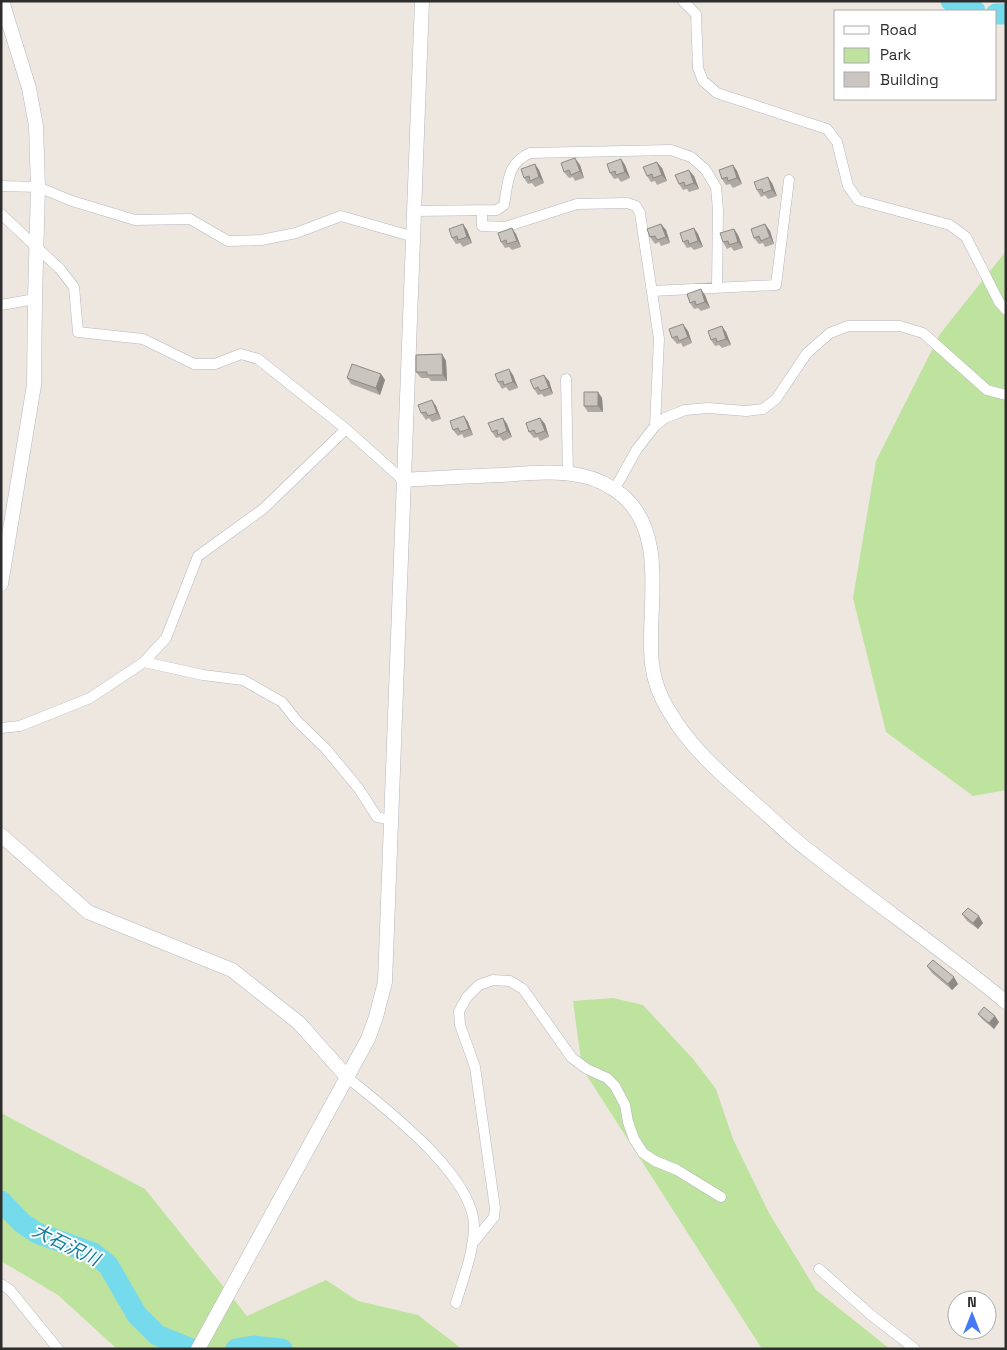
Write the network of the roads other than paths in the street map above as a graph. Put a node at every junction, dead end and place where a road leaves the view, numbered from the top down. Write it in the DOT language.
graph roads {
  1 [pos="2,1"];
  2 [pos="422,1"];
  3 [pos="683,1"];
  4 [pos="789,180"];
  5 [pos="1,186"];
  6 [pos="38,187"];
  7 [pos="415,211"];
  8 [pos="482,211"];
  9 [pos="1,214"];
  10 [pos="414,237"];
  11 [pos="36,246"];
  12 [pos="717,287"];
  13 [pos="652,291"];
  14 [pos="35,298"];
  15 [pos="1,305"];
  16 [pos="1006,310"];
  17 [pos="566,379"];
  18 [pos="1006,395"];
  19 [pos="655,426"];
  20 [pos="346,428"];
  21 [pos="568,474"];
  22 [pos="403,480"];
  23 [pos="614,490"];
  24 [pos="3,568"];
  25 [pos="1,584"];
  26 [pos="144,662"];
  27 [pos="1,728"];
  28 [pos="390,820"];
  29 [pos="1,835"];
  30 [pos="1006,1002"];
  31 [pos="348,1078"];
  32 [pos="721,1197"];
  33 [pos="472,1244"];
  34 [pos="819,1269"];
  35 [pos="1,1284"];
  36 [pos="456,1303"];
  37 [pos="58,1349"];
  38 [pos="198,1349"];
  39 [pos="915,1349"];
  1 -- 6 [label="street"];
  2 -- 7 [label="street"];
  3 -- 16 [label="street"];
  4 -- 12 [label="street"];
  5 -- 6 [label="street"];
  6 -- 10 [label="street"];
  6 -- 11 [label="street"];
  7 -- 8 [label="street"];
  7 -- 10 [label="street"];
  8 -- 12 [label="street"];
  8 -- 13 [label="street"];
  9 -- 11 [label="street"];
  10 -- 22 [label="street"];
  11 -- 14 [label="street"];
  11 -- 20 [label="street"];
  12 -- 13 [label="street"];
  13 -- 19 [label="street"];
  14 -- 15 [label="street"];
  14 -- 24 [label="street"];
  17 -- 21 [label="street"];
  18 -- 19 [label="street"];
  19 -- 23 [label="street"];
  20 -- 22 [label="street"];
  20 -- 26 [label="street"];
  21 -- 22 [label="street"];
  21 -- 23 [label="street"];
  22 -- 28 [label="street"];
  23 -- 30 [label="street"];
  24 -- 25 [label="street"];
  26 -- 27 [label="street"];
  26 -- 28 [label="street"];
  28 -- 31 [label="street"];
  29 -- 31 [label="street"];
  31 -- 33 [label="street"];
  31 -- 38 [label="street"];
  32 -- 33 [label="street"];
  33 -- 36 [label="street"];
  34 -- 39 [label="street"];
  35 -- 37 [label="street"];
}
